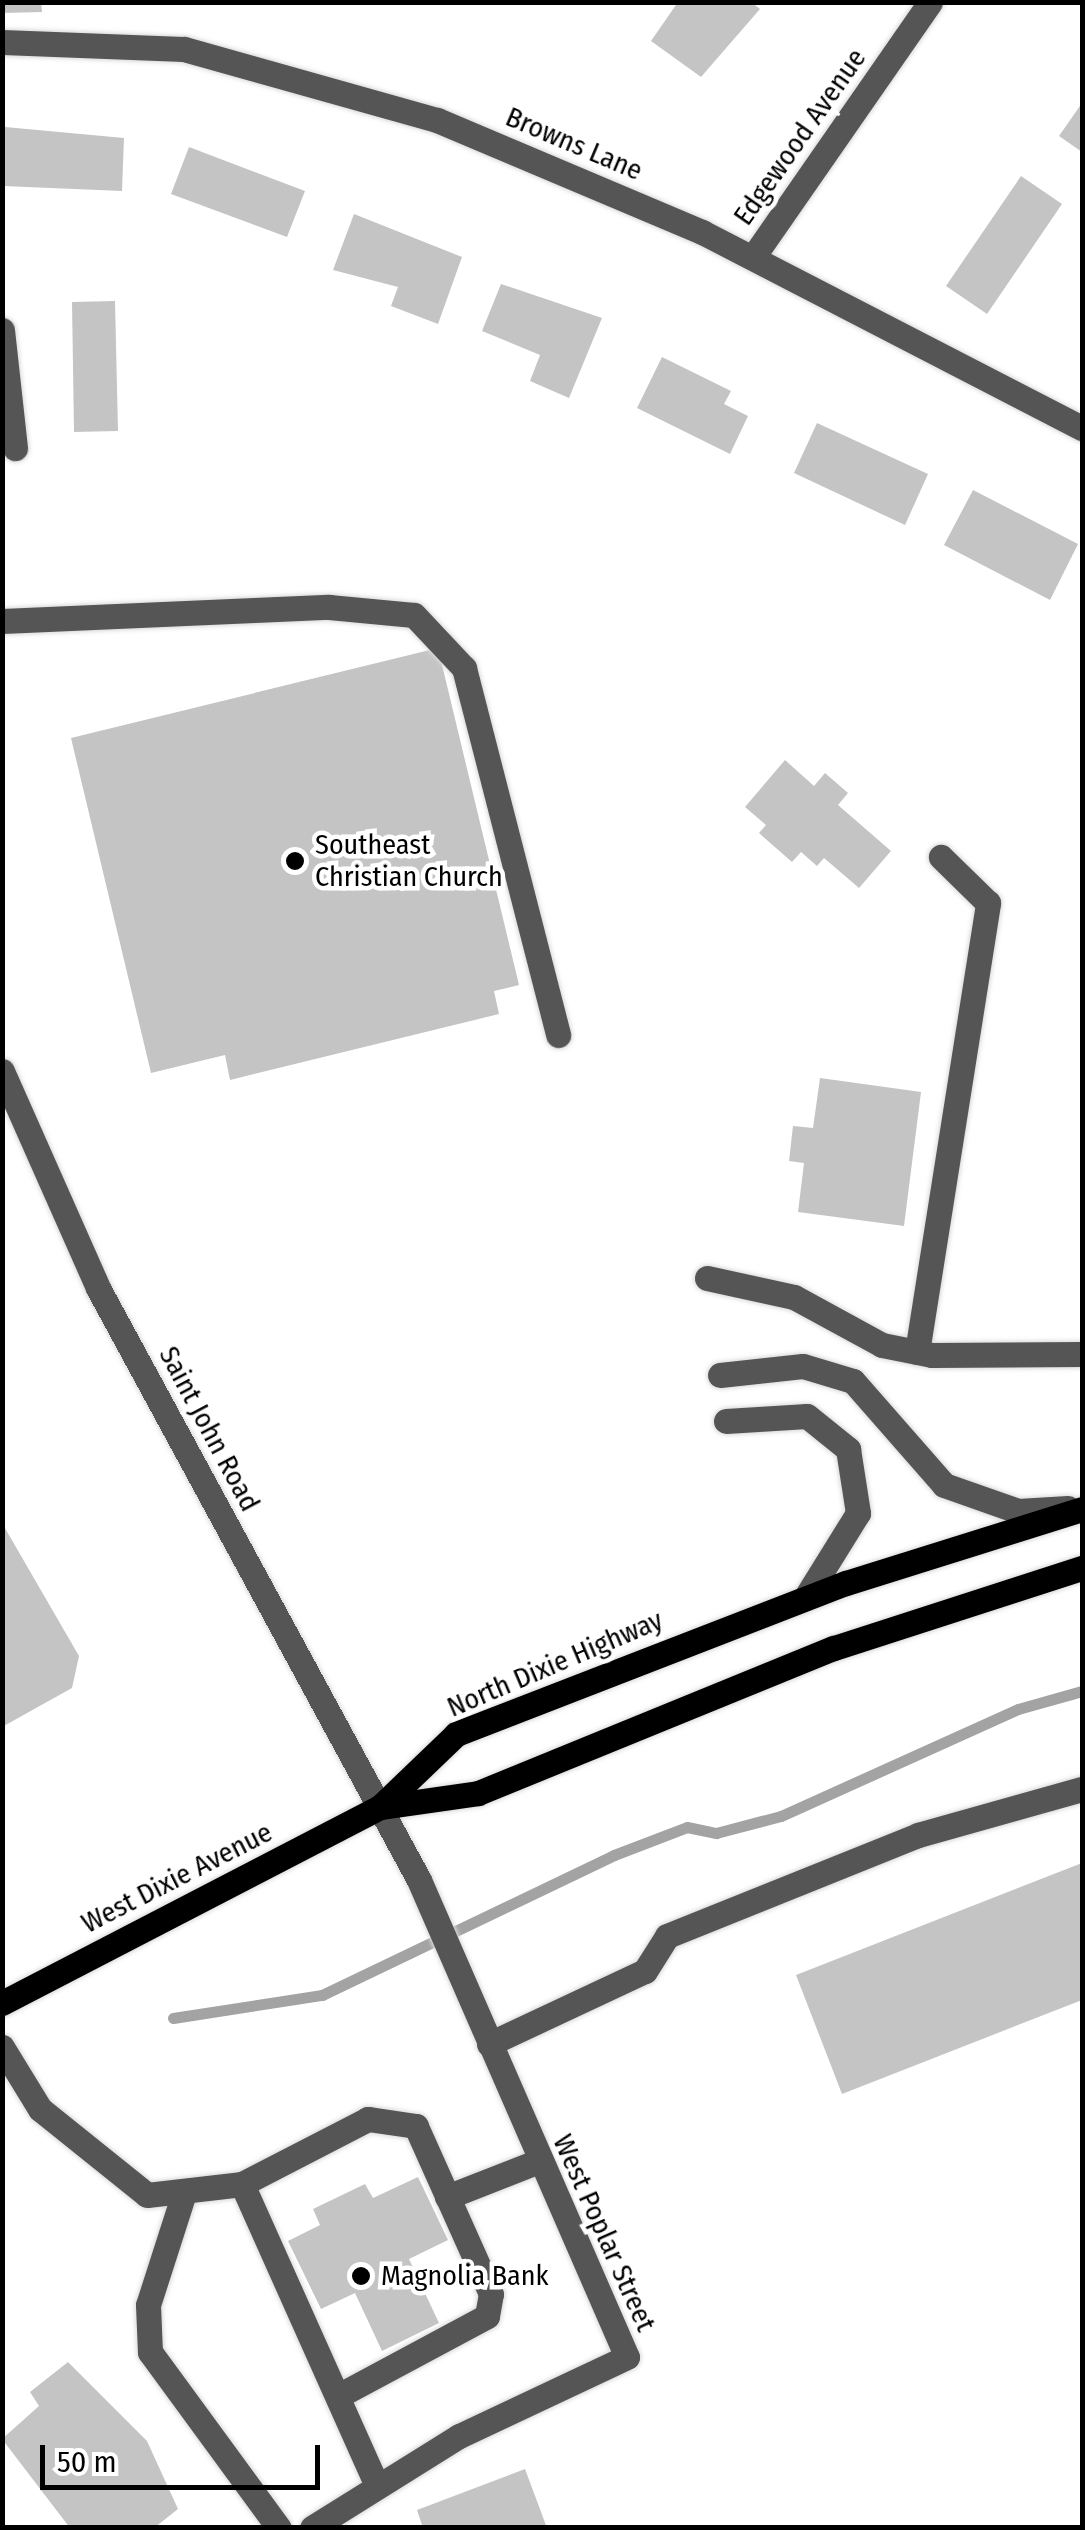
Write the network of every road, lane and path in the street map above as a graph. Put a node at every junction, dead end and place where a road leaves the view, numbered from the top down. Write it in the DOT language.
graph roads {
  1 [pos="930,2"];
  2 [pos="2,42"];
  3 [pos="754,257"];
  4 [pos="2,330"];
  5 [pos="1082,428"];
  6 [pos="15,448"];
  7 [pos="2,621"];
  8 [pos="941,857"];
  9 [pos="558,1036"];
  10 [pos="2,1071"];
  11 [pos="707,1278"];
  12 [pos="917,1352"];
  13 [pos="1082,1354"];
  14 [pos="720,1375"];
  15 [pos="726,1421"];
  16 [pos="1082,1508"];
  17 [pos="1082,1568"];
  18 [pos="806,1597"];
  19 [pos="1082,1790"];
  20 [pos="380,1807"];
  21 [pos="2,2003"];
  22 [pos="489,2044"];
  23 [pos="2,2047"];
  24 [pos="539,2162"];
  25 [pos="242,2184"];
  26 [pos="183,2196"];
  27 [pos="448,2197"];
  28 [pos="338,2396"];
  29 [pos="376,2483"];
  30 [pos="279,2528"];
  31 [pos="312,2528"];
  1 -- 3 [label="street, Edgewood Avenue"];
  2 -- 3 [label="street, Browns Lane"];
  3 -- 5 [label="street, Browns Lane"];
  4 -- 6 [label="street"];
  7 -- 9 [label="street"];
  8 -- 12 [label="street"];
  10 -- 20 [label="street, Saint John Road"];
  11 -- 12 [label="street"];
  12 -- 13 [label="street"];
  14 -- 16 [label="street"];
  15 -- 18 [label="street"];
  16 -- 18 [label="main road, North Dixie Highway"];
  17 -- 20 [label="main road"];
  18 -- 20 [label="main road, North Dixie Highway"];
  19 -- 22 [label="street"];
  20 -- 21 [label="main road, West Dixie Avenue"];
  20 -- 22 [label="street, West Poplar Street"];
  22 -- 24 [label="street, West Poplar Street"];
  23 -- 26 [label="street"];
  24 -- 27 [label="street"];
  24 -- 29 [label="street, West Poplar Street"];
  25 -- 26 [label="street"];
  25 -- 27 [label="street"];
  25 -- 28 [label="street"];
  26 -- 30 [label="street"];
  27 -- 28 [label="street"];
  28 -- 29 [label="street"];
  29 -- 31 [label="street, West Poplar Street"];
}
